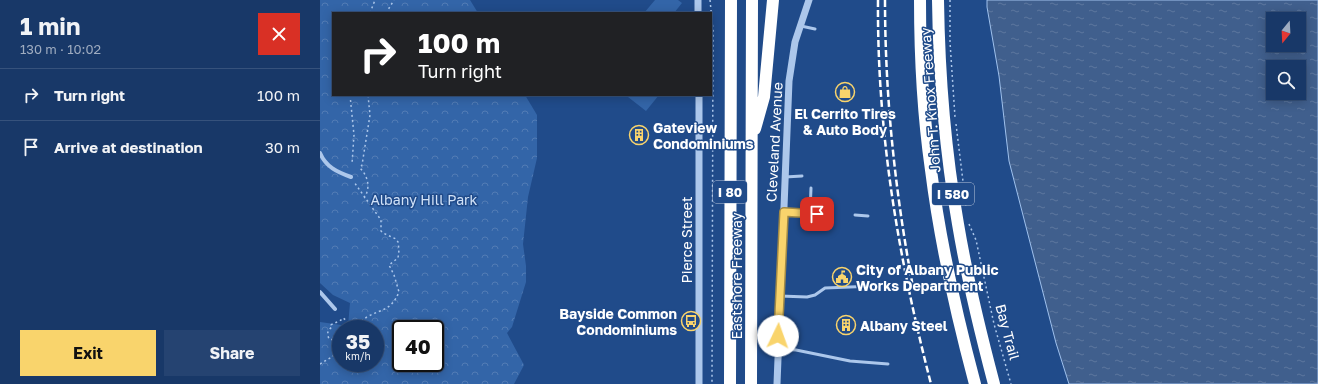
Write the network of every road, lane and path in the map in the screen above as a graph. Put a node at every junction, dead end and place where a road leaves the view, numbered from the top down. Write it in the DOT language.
graph roads {
  1 [pos="375,0"];
  2 [pos="394,0"];
  3 [pos="698,0"];
  4 [pos="710,0"];
  5 [pos="731,0"];
  6 [pos="752,0"];
  7 [pos="773,0"];
  8 [pos="809,0"];
  9 [pos="920,0"];
  10 [pos="938,0"];
  11 [pos="950,0"];
  12 [pos="370,12"];
  13 [pos="387,12"];
  14 [pos="698,12"];
  15 [pos="711,12"];
  16 [pos="712,20"];
  17 [pos="799,26"];
  18 [pos="815,29"];
  19 [pos="350,96"];
  20 [pos="368,96"];
  21 [pos="699,96"];
  22 [pos="751,143"];
  23 [pos="320,153"];
  24 [pos="352,164"];
  25 [pos="802,176"];
  26 [pos="351,177"];
  27 [pos="785,177"];
  28 [pos="356,187"];
  29 [pos="811,188"];
  30 [pos="364,198"];
  31 [pos="966,207"];
  32 [pos="784,212"];
  33 [pos="810,213"];
  34 [pos="817,214"];
  35 [pos="855,215"];
  36 [pos="868,216"];
  37 [pos="968,223"];
  38 [pos="875,286"];
  39 [pos="320,292"];
  40 [pos="780,296"];
  41 [pos="335,309"];
  42 [pos="363,320"];
  43 [pos="332,327"];
  44 [pos="332,340"];
  45 [pos="778,349"];
  46 [pos="332,357"];
  47 [pos="320,364"];
  48 [pos="888,364"];
  49 [pos="699,384"];
  50 [pos="712,384"];
  51 [pos="730,384"];
  52 [pos="751,384"];
  53 [pos="776,384"];
  54 [pos="975,384"];
  55 [pos="994,384"];
  56 [pos="1011,384"];
  1 -- 12 [label="path"];
  2 -- 13 [label="path"];
  3 -- 14 [label="street"];
  4 -- 15 [label="path"];
  5 -- 51 [label="highway, Eastshore Freeway / I 80"];
  6 -- 22 [label="highway, Eastshore Freeway / I 80"];
  7 -- 22 [label="highway"];
  8 -- 17 [label="street, Cleveland Avenue"];
  9 -- 54 [label="highway, John T. Knox Freeway / I 580"];
  10 -- 55 [label="highway, John T. Knox Freeway / I 580"];
  11 -- 31 [label="path"];
  16 -- 50 [label="path"];
  17 -- 18 [label="lane"];
  17 -- 27 [label="street, Cleveland Avenue"];
  19 -- 24 [label="path"];
  20 -- 30 [label="path"];
  21 -- 49 [label="street, Pierce Street"];
  22 -- 52 [label="highway, Eastshore Freeway / I 80"];
  23 -- 26 [label="street"];
  25 -- 27 [label="lane"];
  27 -- 32 [label="street, Cleveland Avenue"];
  28 -- 30 [label="path"];
  29 -- 33 [label="lane"];
  30 -- 42 [label="path"];
  32 -- 33 [label="lane"];
  32 -- 40 [label="street, Cleveland Avenue"];
  33 -- 34 [label="lane"];
  35 -- 36 [label="lane"];
  37 -- 56 [label="path, Bay Trail"];
  38 -- 40 [label="lane"];
  39 -- 41 [label="street"];
  40 -- 45 [label="street, Cleveland Avenue"];
  43 -- 44 [label="path"];
  45 -- 48 [label="lane"];
  45 -- 53 [label="street, Cleveland Avenue"];
  46 -- 47 [label="path"];
}
